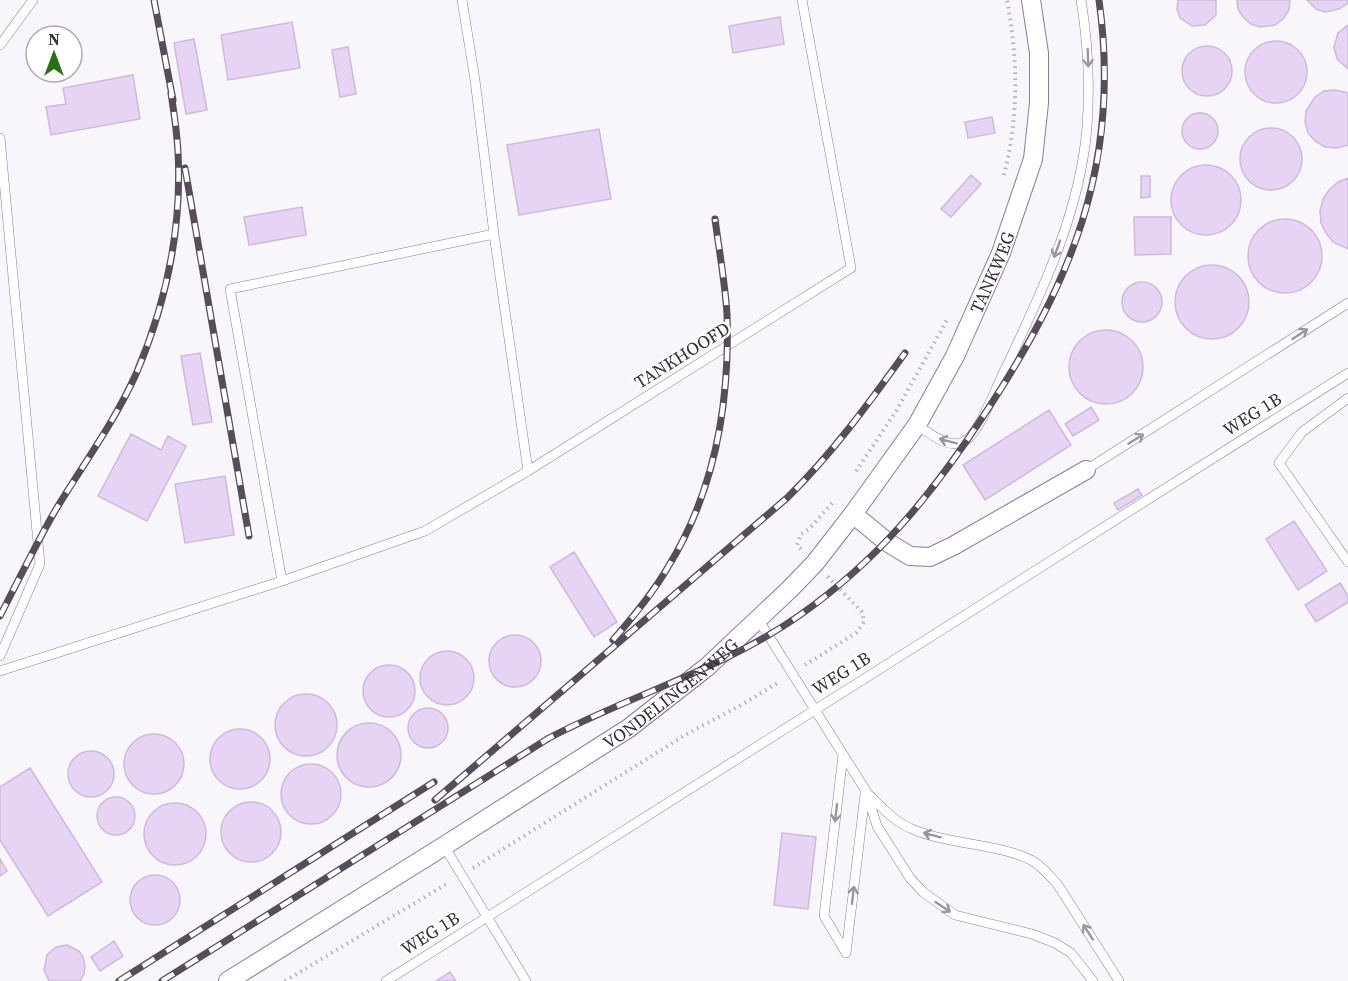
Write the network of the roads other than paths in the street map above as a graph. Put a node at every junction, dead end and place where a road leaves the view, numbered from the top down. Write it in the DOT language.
graph roads {
  1 [pos="33,0"];
  2 [pos="462,0"];
  3 [pos="802,0"];
  4 [pos="1031,0"];
  5 [pos="1081,0"];
  6 [pos="0,45"];
  7 [pos="0,138"];
  8 [pos="494,234"];
  9 [pos="1348,303"];
  10 [pos="1348,373"];
  11 [pos="1348,398"];
  12 [pos="917,426"];
  13 [pos="1086,470"];
  14 [pos="528,471"];
  15 [pos="853,514"];
  16 [pos="1348,562"];
  17 [pos="282,581"];
  18 [pos="758,619"];
  19 [pos="0,656"];
  20 [pos="0,671"];
  21 [pos="814,709"];
  22 [pos="843,755"];
  23 [pos="866,791"];
  24 [pos="444,846"];
  25 [pos="488,916"];
  26 [pos="228,981"];
  27 [pos="386,981"];
  28 [pos="526,981"];
  29 [pos="1093,981"];
  30 [pos="1119,981"];
  1 -- 6 [label="lane"];
  2 -- 8 [label="lane"];
  3 -- 14 [label="lane, TANKHOOFD"];
  4 -- 12 [label="street, TANKWEG"];
  5 -- 12 [label="lane, one-way"];
  7 -- 19 [label="lane"];
  8 -- 14 [label="lane"];
  8 -- 17 [label="lane"];
  13 -- 9 [label="lane, one-way"];
  10 -- 21 [label="lane, WEG 1B"];
  11 -- 16 [label="lane"];
  12 -- 15 [label="street, TANKWEG"];
  13 -- 15 [label="street"];
  14 -- 17 [label="lane, TANKHOOFD"];
  15 -- 18 [label="street, VONDELINGENWEG"];
  17 -- 20 [label="lane, TANKHOOFD"];
  18 -- 21 [label="lane"];
  18 -- 24 [label="street, VONDELINGENWEG"];
  21 -- 22 [label="lane"];
  21 -- 25 [label="lane, WEG 1B"];
  22 -- 23 [label="lane"];
  22 -- 23 [label="lane, one-way"];
  23 -- 29 [label="lane, one-way"];
  30 -- 23 [label="lane, one-way"];
  24 -- 25 [label="lane"];
  24 -- 26 [label="street, VONDELINGENWEG"];
  25 -- 27 [label="lane, WEG 1B"];
  25 -- 28 [label="lane"];
}
